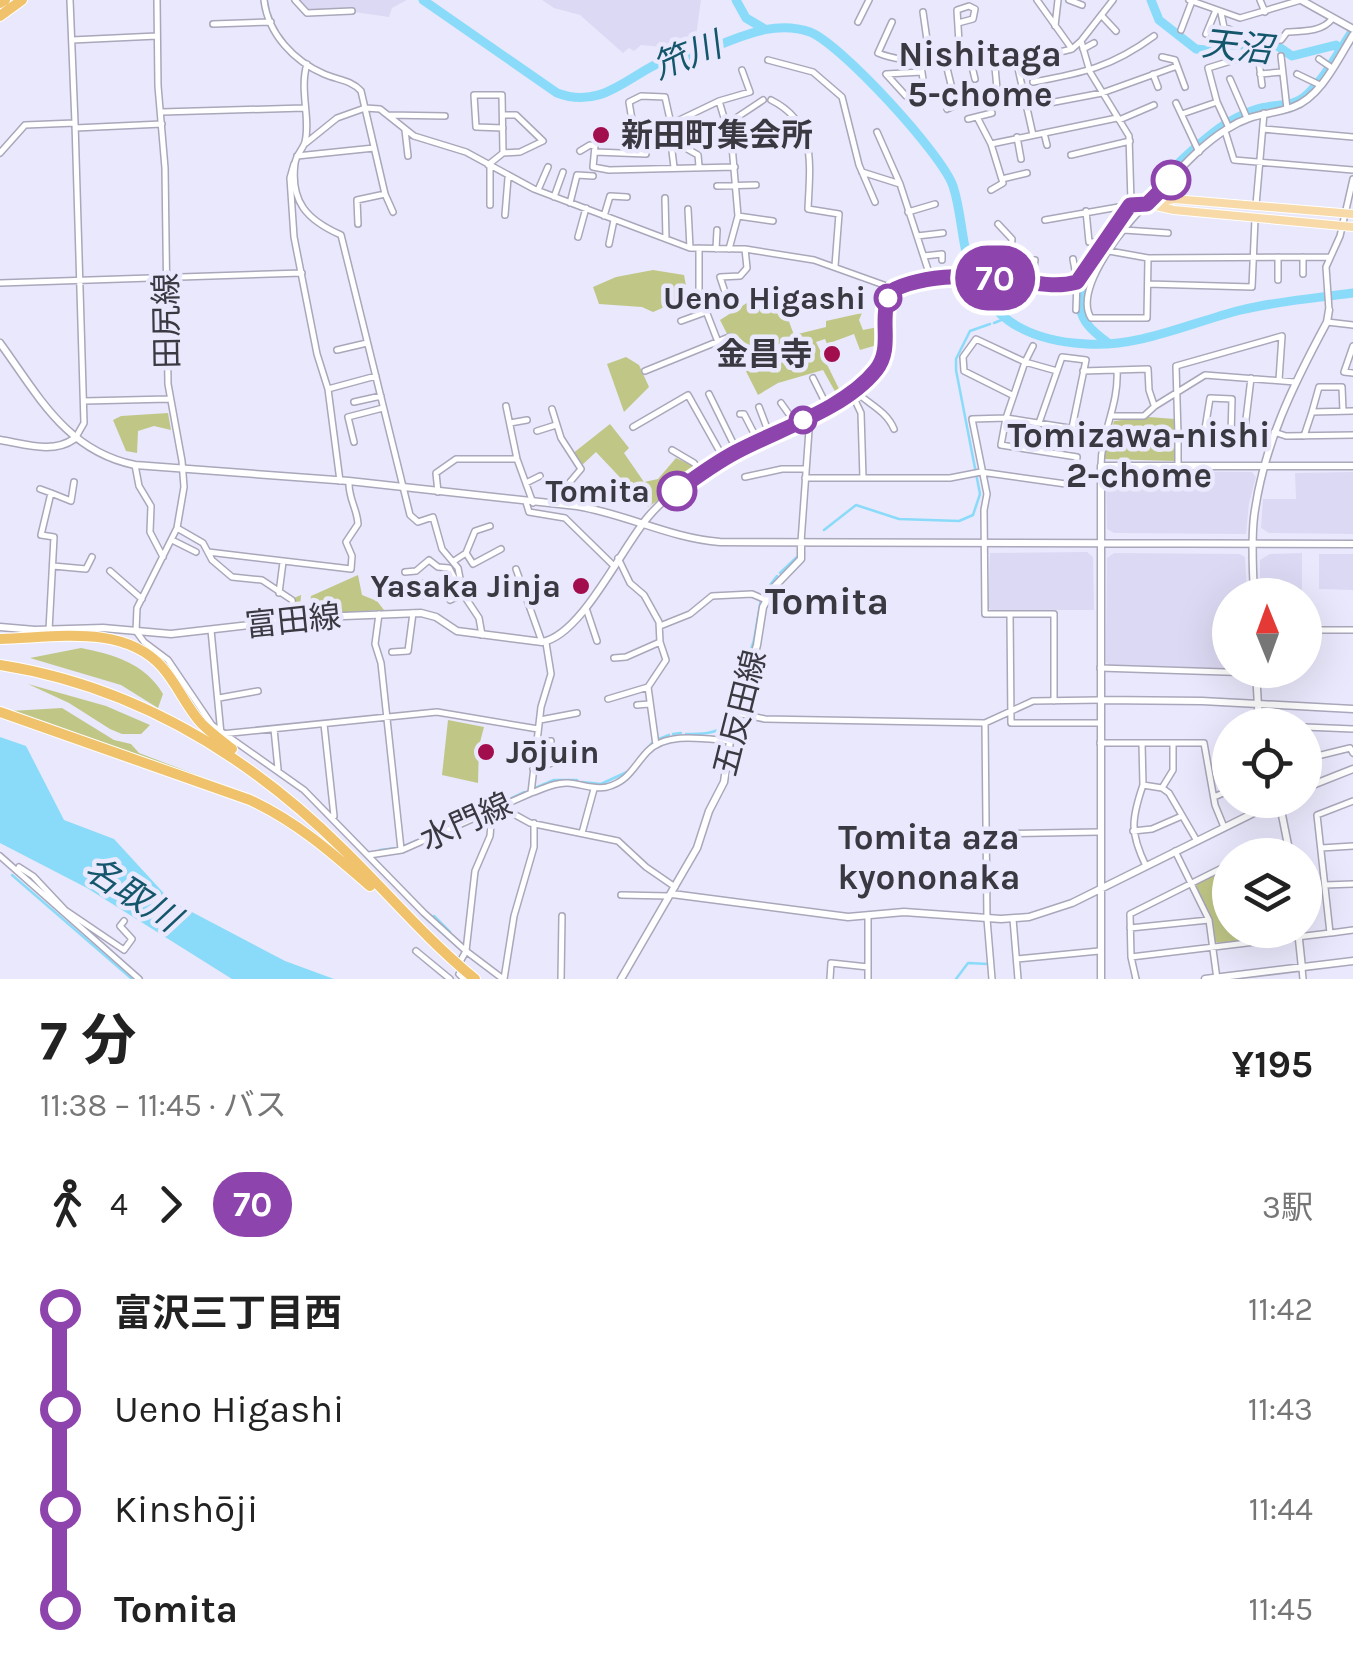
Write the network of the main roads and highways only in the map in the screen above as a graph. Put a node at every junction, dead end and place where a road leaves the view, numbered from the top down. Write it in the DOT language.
graph roads {
  1 [pos="22,0"];
  2 [pos="0,16"];
  3 [pos="1350,214"];
  4 [pos="1348,226"];
  5 [pos="0,640"];
  6 [pos="0,665"];
  7 [pos="0,712"];
  8 [pos="347,853"];
  9 [pos="441,951"];
  10 [pos="474,979"];
  1 -- 2 [label="highway"];
  3 -- 4 [label="main road"];
  5 -- 8 [label="highway"];
  6 -- 8 [label="highway"];
  7 -- 9 [label="highway"];
  8 -- 9 [label="highway"];
  9 -- 10 [label="highway"];
}
